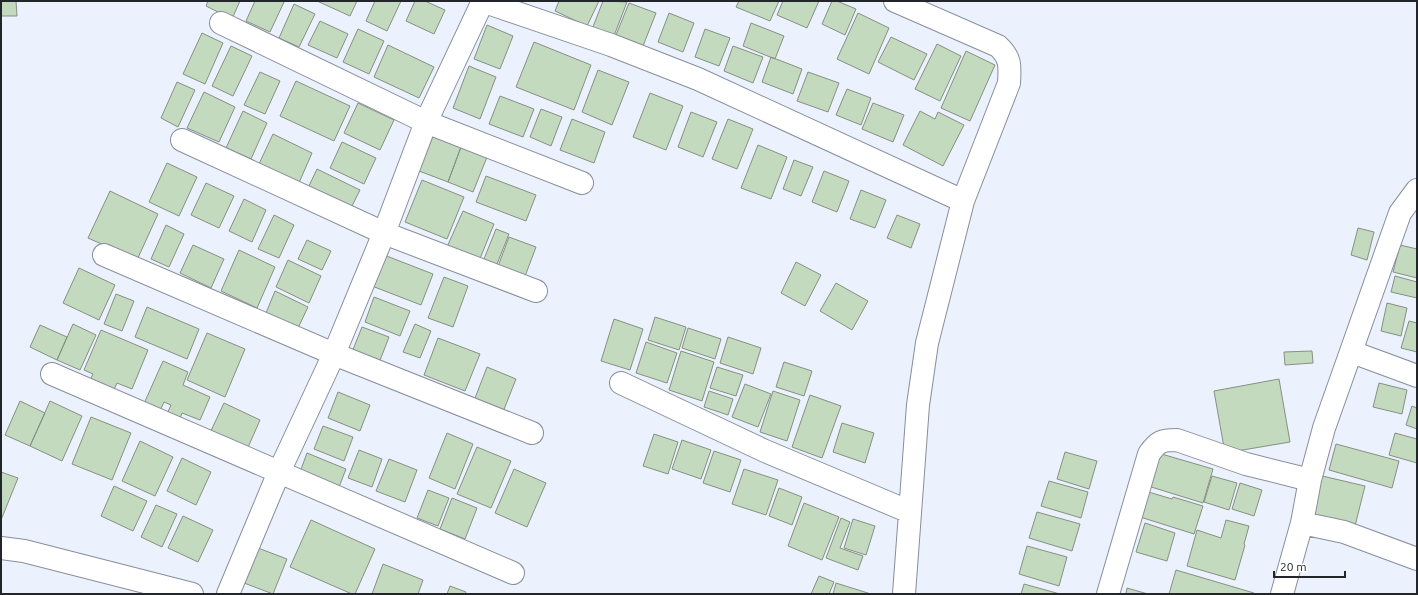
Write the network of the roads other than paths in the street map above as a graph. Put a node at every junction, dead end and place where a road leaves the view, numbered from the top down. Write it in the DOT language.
graph roads {
  1 [pos="483,1"];
  2 [pos="895,1"];
  3 [pos="221,23"];
  4 [pos="426,122"];
  5 [pos="182,140"];
  6 [pos="582,183"];
  7 [pos="1417,190"];
  8 [pos="963,201"];
  9 [pos="384,234"];
  10 [pos="104,256"];
  11 [pos="536,290"];
  12 [pos="1352,352"];
  13 [pos="334,354"];
  14 [pos="52,374"];
  15 [pos="1417,376"];
  16 [pos="621,382"];
  17 [pos="532,433"];
  18 [pos="279,472"];
  19 [pos="1310,480"];
  20 [pos="910,512"];
  21 [pos="1302,523"];
  22 [pos="1,548"];
  23 [pos="1417,560"];
  24 [pos="513,573"];
  25 [pos="192,594"];
  26 [pos="228,594"];
  27 [pos="904,594"];
  28 [pos="1108,594"];
  29 [pos="1282,594"];
  1 -- 4 [label="street"];
  1 -- 8 [label="street"];
  2 -- 8 [label="street"];
  3 -- 4 [label="street"];
  4 -- 6 [label="street"];
  4 -- 9 [label="street"];
  5 -- 9 [label="street"];
  7 -- 12 [label="street"];
  8 -- 20 [label="street"];
  9 -- 11 [label="street"];
  9 -- 13 [label="street"];
  10 -- 13 [label="street"];
  12 -- 15 [label="street"];
  12 -- 19 [label="street"];
  13 -- 17 [label="street"];
  13 -- 18 [label="street"];
  14 -- 18 [label="street"];
  16 -- 20 [label="street"];
  18 -- 24 [label="street"];
  18 -- 26 [label="street"];
  19 -- 21 [label="street"];
  19 -- 28 [label="street"];
  20 -- 27 [label="street"];
  21 -- 23 [label="street"];
  21 -- 29 [label="street"];
  22 -- 25 [label="street"];
}
